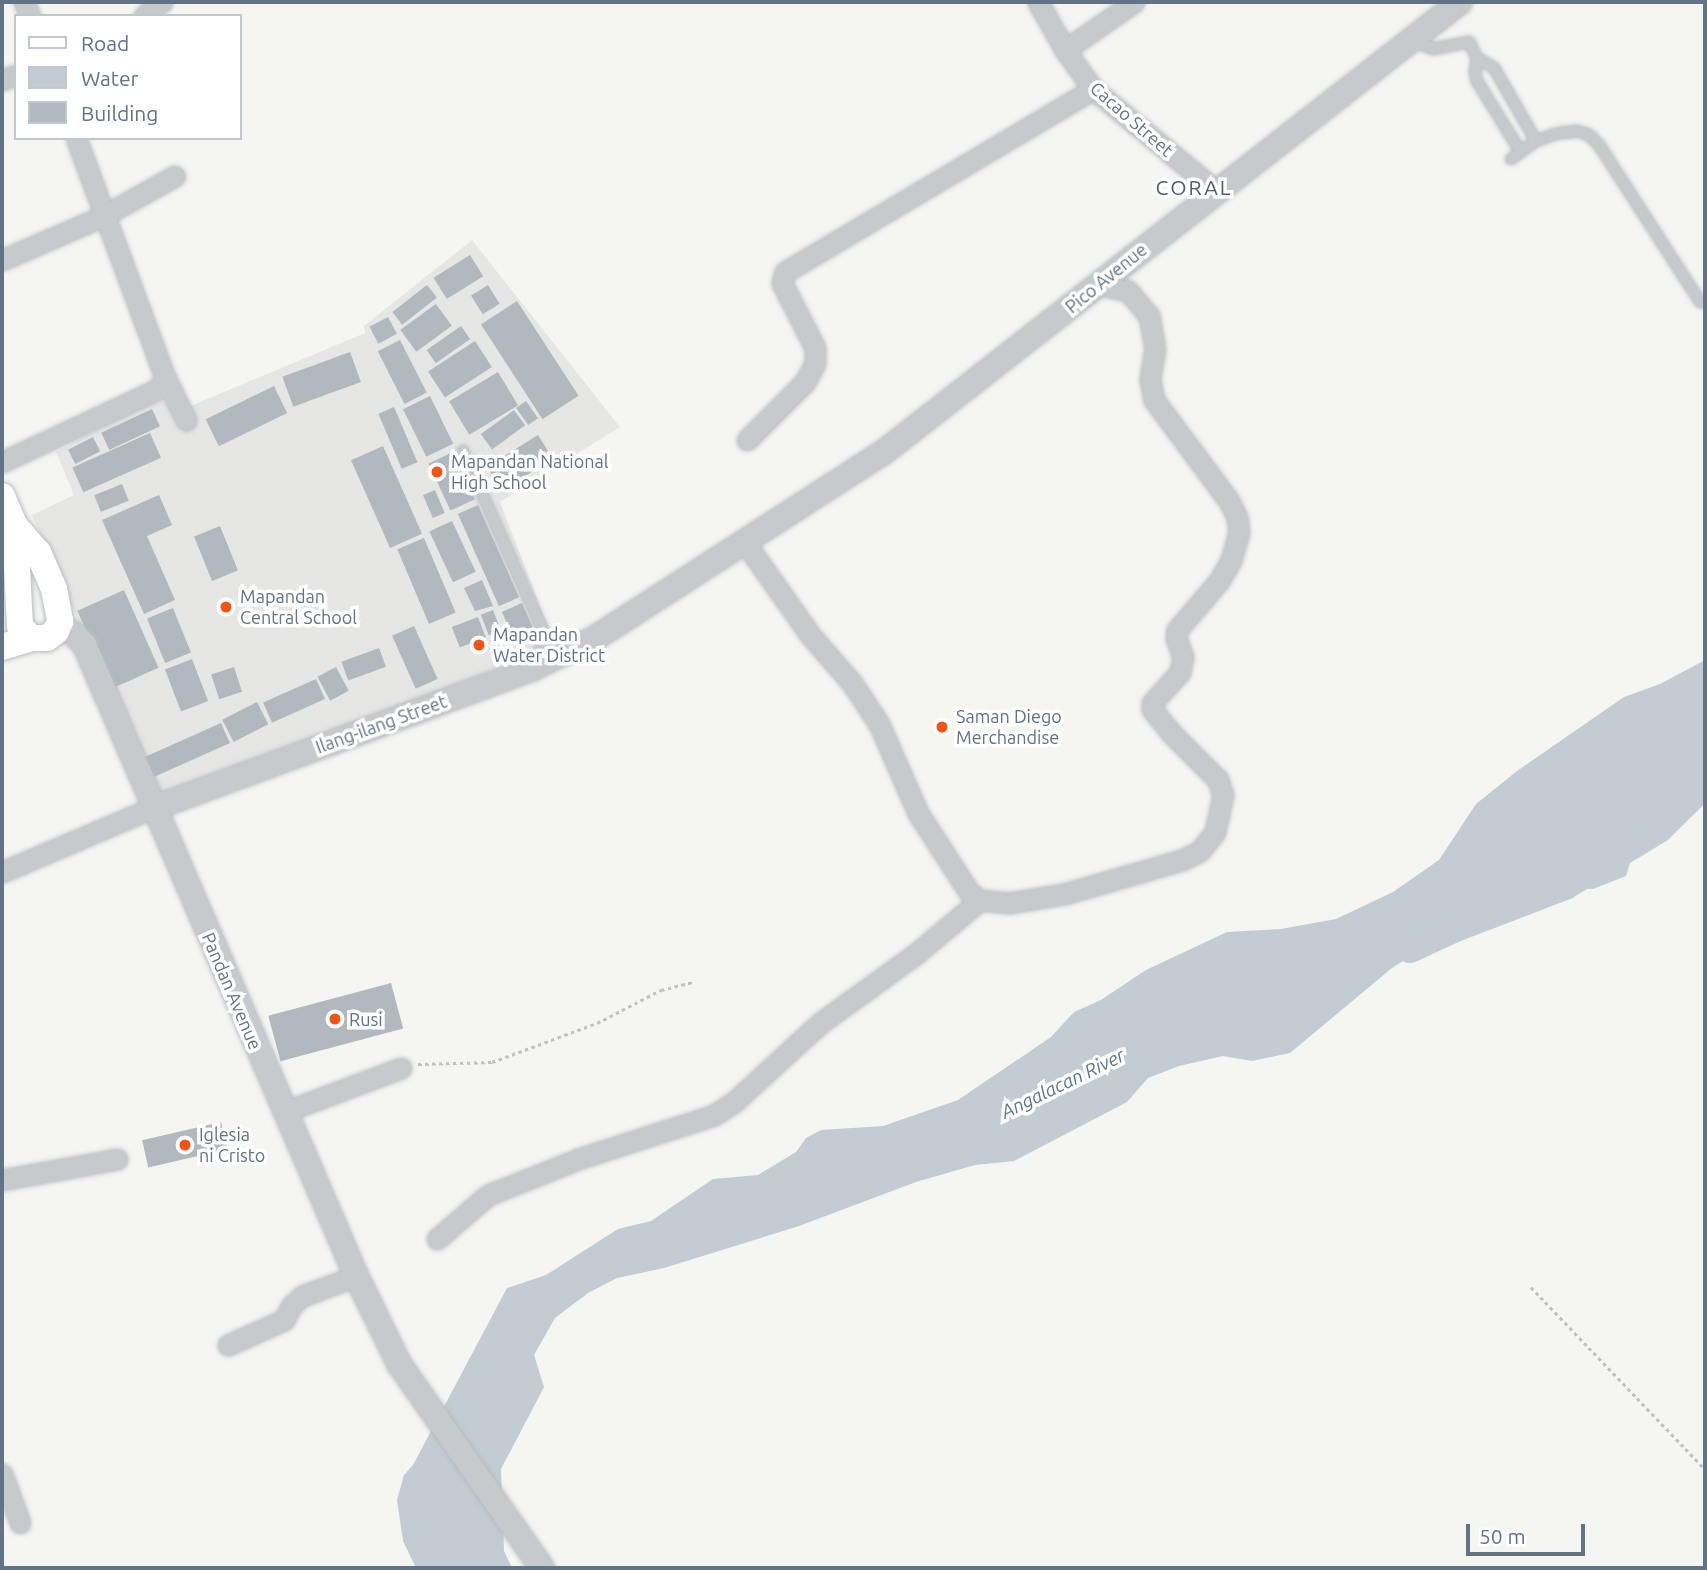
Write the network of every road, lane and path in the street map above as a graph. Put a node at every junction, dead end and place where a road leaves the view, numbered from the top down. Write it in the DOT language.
graph roads {
  1 [pos="162,2"];
  2 [pos="1038,2"];
  3 [pos="1134,2"];
  4 [pos="1459,2"];
  5 [pos="147,14"];
  6 [pos="1411,40"];
  7 [pos="1065,50"];
  8 [pos="1477,58"];
  9 [pos="1093,89"];
  10 [pos="77,140"];
  11 [pos="1536,141"];
  12 [pos="1520,151"];
  13 [pos="1511,159"];
  14 [pos="175,176"];
  15 [pos="1215,190"];
  16 [pos="103,216"];
  17 [pos="2,260"];
  18 [pos="1099,285"];
  19 [pos="1700,302"];
  20 [pos="165,377"];
  21 [pos="186,420"];
  22 [pos="747,439"];
  23 [pos="463,451"];
  24 [pos="2,462"];
  25 [pos="2,495"];
  26 [pos="15,526"];
  27 [pos="744,541"];
  28 [pos="59,619"];
  29 [pos="18,628"];
  30 [pos="2,647"];
  31 [pos="532,668"];
  32 [pos="152,808"];
  33 [pos="2,872"];
  34 [pos="980,900"];
  35 [pos="694,982"];
  36 [pos="401,1068"];
  37 [pos="284,1112"];
  38 [pos="117,1159"];
  39 [pos="2,1180"];
  40 [pos="437,1239"];
  41 [pos="356,1276"];
  42 [pos="1531,1287"];
  43 [pos="228,1345"];
  44 [pos="1705,1469"];
  45 [pos="2,1474"];
  46 [pos="20,1523"];
  47 [pos="542,1568"];
  1 -- 5 [label="street"];
  2 -- 7 [label="street, Cacao Street"];
  3 -- 7 [label="street"];
  4 -- 6 [label="street, Pico Avenue"];
  6 -- 8 [label="lane"];
  6 -- 15 [label="street, Pico Avenue"];
  7 -- 9 [label="street, Cacao Street"];
  8 -- 11 [label="lane"];
  8 -- 12 [label="lane"];
  9 -- 15 [label="street, Cacao Street"];
  9 -- 22 [label="street"];
  10 -- 16 [label="street"];
  11 -- 12 [label="lane"];
  11 -- 19 [label="lane"];
  12 -- 13 [label="lane"];
  14 -- 16 [label="street"];
  15 -- 18 [label="street, Pico Avenue"];
  16 -- 17 [label="street"];
  16 -- 20 [label="street"];
  18 -- 27 [label="street, Pico Avenue"];
  18 -- 34 [label="street"];
  20 -- 21 [label="street"];
  20 -- 24 [label="street"];
  23 -- 31 [label="lane"];
  25 -- 26 [label="main road"];
  26 -- 28 [label="main road"];
  26 -- 29 [label="main road"];
  27 -- 31 [label="street, Ilang-ilang Street"];
  27 -- 34 [label="street"];
  28 -- 29 [label="main road"];
  28 -- 29 [label="main road, Pandan Avenue"];
  28 -- 32 [label="street, Pandan Avenue"];
  29 -- 30 [label="main road"];
  31 -- 32 [label="street, Ilang-ilang Street"];
  32 -- 33 [label="street, Ilang-ilang Street"];
  32 -- 37 [label="street, Pandan Avenue"];
  34 -- 40 [label="street"];
  35 -- 36 [label="path"];
  36 -- 37 [label="street"];
  37 -- 41 [label="street, Pandan Avenue"];
  38 -- 39 [label="street"];
  41 -- 43 [label="street"];
  41 -- 47 [label="street, Pandan Avenue"];
  42 -- 44 [label="path"];
  45 -- 46 [label="street"];
}
